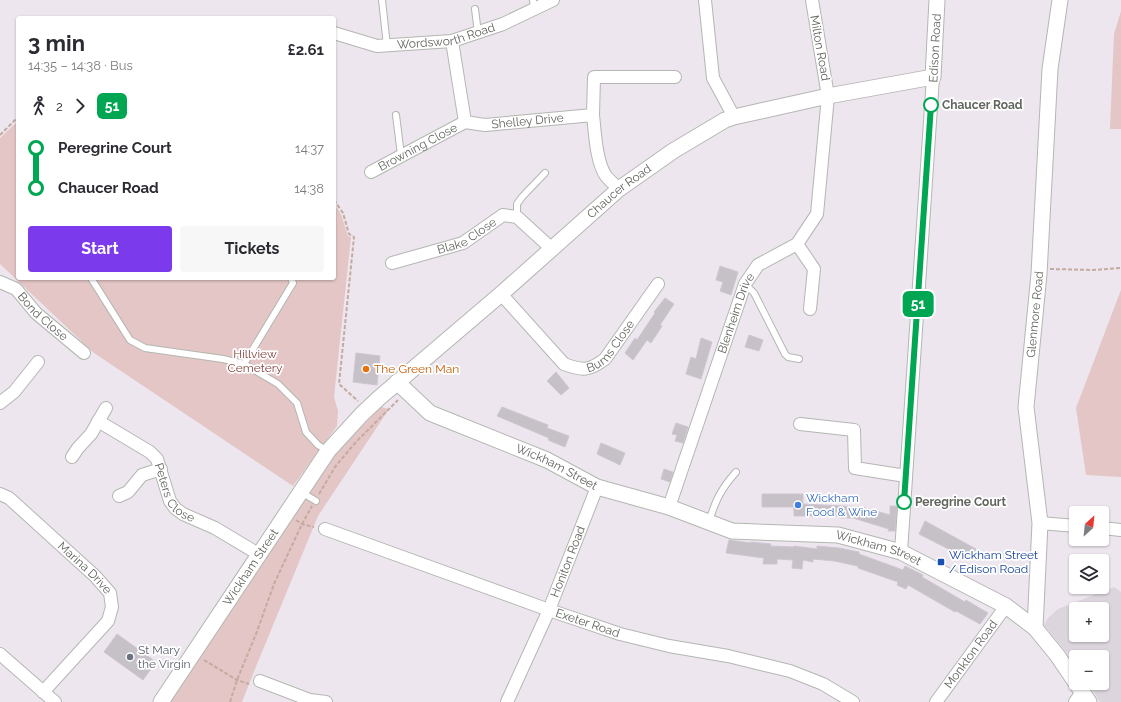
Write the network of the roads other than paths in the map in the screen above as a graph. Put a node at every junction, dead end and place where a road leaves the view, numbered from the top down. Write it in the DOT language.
graph roads {
  1 [pos="382,0"];
  2 [pos="553,0"];
  3 [pos="705,0"];
  4 [pos="812,0"];
  5 [pos="938,0"];
  6 [pos="1060,0"];
  7 [pos="534,4"];
  8 [pos="476,9"];
  9 [pos="478,33"];
  10 [pos="336,38"];
  11 [pos="452,41"];
  12 [pos="387,46"];
  13 [pos="675,77"];
  14 [pos="933,77"];
  15 [pos="828,96"];
  16 [pos="396,115"];
  17 [pos="592,115"];
  18 [pos="734,117"];
  19 [pos="465,122"];
  20 [pos="401,156"];
  21 [pos="371,172"];
  22 [pos="545,173"];
  23 [pos="619,189"];
  24 [pos="517,216"];
  25 [pos="797,244"];
  26 [pos="552,249"];
  27 [pos="392,263"];
  28 [pos="92,280"];
  29 [pos="292,280"];
  30 [pos="0,282"];
  31 [pos="658,284"];
  32 [pos="746,284"];
  33 [pos="501,294"];
  34 [pos="810,309"];
  35 [pos="84,353"];
  36 [pos="799,359"];
  37 [pos="38,362"];
  38 [pos="244,364"];
  39 [pos="402,387"];
  40 [pos="0,404"];
  41 [pos="106,408"];
  42 [pos="98,421"];
  43 [pos="800,424"];
  44 [pos="328,451"];
  45 [pos="72,457"];
  46 [pos="161,469"];
  47 [pos="736,472"];
  48 [pos="906,476"];
  49 [pos="597,487"];
  50 [pos="301,492"];
  51 [pos="0,494"];
  52 [pos="119,496"];
  53 [pos="316,500"];
  54 [pos="669,507"];
  55 [pos="709,522"];
  56 [pos="1040,523"];
  57 [pos="1069,525"];
  58 [pos="325,529"];
  59 [pos="1109,529"];
  60 [pos="1121,530"];
  61 [pos="901,552"];
  62 [pos="260,555"];
  63 [pos="1006,606"];
  64 [pos="549,610"];
  65 [pos="1035,628"];
  66 [pos="0,654"];
  67 [pos="260,681"];
  68 [pos="43,692"];
  69 [pos="1082,699"];
  70 [pos="55,702"];
  71 [pos="161,702"];
  72 [pos="326,702"];
  73 [pos="507,702"];
  74 [pos="853,702"];
  75 [pos="936,702"];
  1 -- 12 [label="lane"];
  2 -- 7 [label="street, Wordsworth Road"];
  3 -- 18 [label="street"];
  4 -- 15 [label="street, Milton Road"];
  5 -- 14 [label="street, Edison Road"];
  6 -- 56 [label="street, Glenmore Road"];
  7 -- 9 [label="street, Wordsworth Road"];
  8 -- 9 [label="lane"];
  9 -- 11 [label="street, Wordsworth Road"];
  10 -- 12 [label="street, Wordsworth Road"];
  11 -- 12 [label="street, Wordsworth Road"];
  11 -- 19 [label="street"];
  13 -- 17 [label="street"];
  14 -- 15 [label="street, Chaucer Road"];
  14 -- 48 [label="street, Edison Road"];
  15 -- 18 [label="street, Chaucer Road"];
  15 -- 25 [label="street, Blenheim Drive"];
  16 -- 20 [label="lane"];
  17 -- 19 [label="street, Shelley Drive"];
  17 -- 23 [label="street"];
  18 -- 23 [label="street, Chaucer Road"];
  19 -- 20 [label="street, Browning Close"];
  20 -- 21 [label="street, Browning Close"];
  22 -- 24 [label="lane"];
  23 -- 26 [label="street, Chaucer Road"];
  24 -- 26 [label="street"];
  24 -- 27 [label="street, Blake Close"];
  25 -- 32 [label="street, Blenheim Drive"];
  25 -- 34 [label="street"];
  26 -- 33 [label="street, Chaucer Road"];
  28 -- 38 [label="lane"];
  29 -- 38 [label="lane"];
  30 -- 35 [label="street, Bond Close"];
  31 -- 33 [label="street, Burns Close"];
  32 -- 36 [label="lane"];
  32 -- 54 [label="street, Blenheim Drive"];
  33 -- 39 [label="street, Chaucer Road"];
  37 -- 40 [label="street"];
  38 -- 44 [label="lane"];
  39 -- 44 [label="street, Wickham Street"];
  39 -- 49 [label="street, Wickham Street"];
  41 -- 42 [label="street"];
  42 -- 45 [label="street"];
  42 -- 46 [label="street, Peters Close"];
  43 -- 48 [label="street"];
  44 -- 50 [label="street, Wickham Street"];
  46 -- 52 [label="street"];
  46 -- 62 [label="street, Peters Close"];
  47 -- 55 [label="lane"];
  48 -- 61 [label="street, Edison Road"];
  49 -- 54 [label="street, Wickham Street"];
  49 -- 64 [label="street, Honiton Road"];
  50 -- 53 [label="lane"];
  50 -- 62 [label="street, Wickham Street"];
  51 -- 68 [label="street, Marina Drive"];
  54 -- 55 [label="street, Wickham Street"];
  55 -- 61 [label="street, Wickham Street"];
  56 -- 57 [label="street"];
  56 -- 65 [label="street, Glenmore Road"];
  58 -- 64 [label="street, Exeter Road"];
  59 -- 60 [label="street"];
  61 -- 63 [label="street, Wickham Street"];
  62 -- 71 [label="street, Wickham Street"];
  63 -- 65 [label="street, Wickham Street"];
  63 -- 75 [label="street, Monkton Road"];
  64 -- 73 [label="street, Honiton Road"];
  64 -- 74 [label="street, Exeter Road"];
  65 -- 69 [label="street, Wickham Street"];
  66 -- 68 [label="street"];
  67 -- 72 [label="street"];
  68 -- 70 [label="street"];
}
